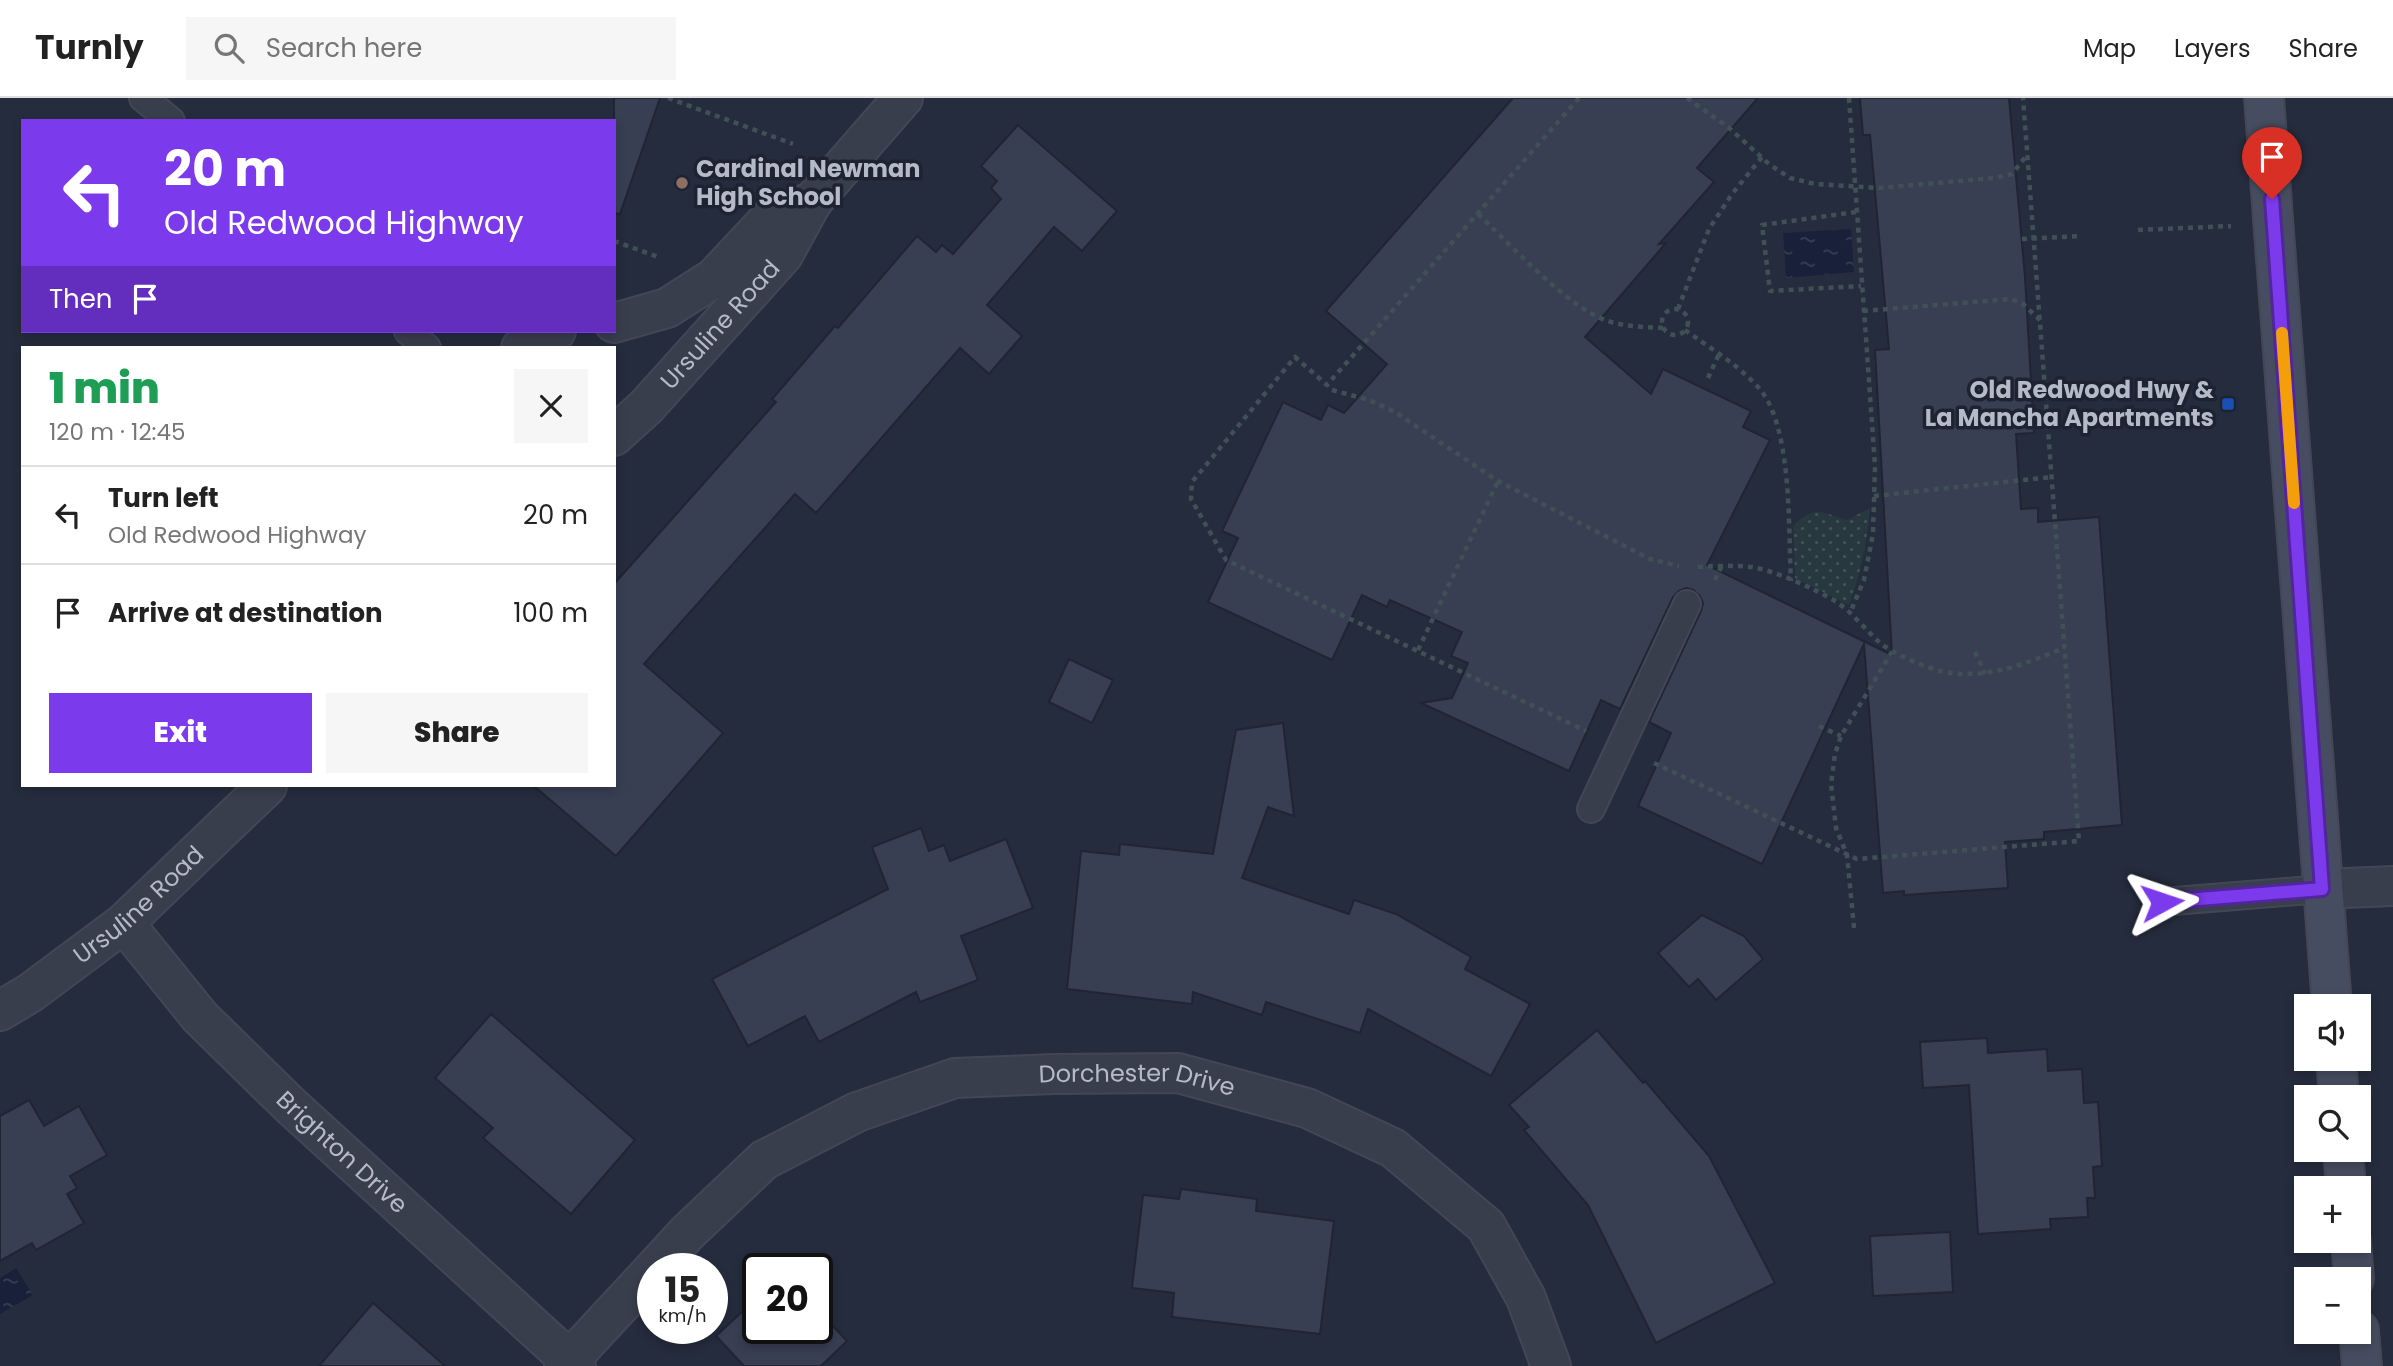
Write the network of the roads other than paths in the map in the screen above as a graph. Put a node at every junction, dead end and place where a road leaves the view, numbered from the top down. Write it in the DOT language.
graph roads {
  1 [pos="143,98"];
  2 [pos="903,98"];
  3 [pos="2264,98"];
  4 [pos="169,119"];
  5 [pos="813,202"];
  6 [pos="616,322"];
  7 [pos="410,333"];
  8 [pos="550,333"];
  9 [pos="425,346"];
  10 [pos="524,346"];
  11 [pos="616,434"];
  12 [pos="1687,604"];
  13 [pos="266,787"];
  14 [pos="1591,809"];
  15 [pos="2393,886"];
  16 [pos="2322,889"];
  17 [pos="2162,902"];
  18 [pos="124,923"];
  19 [pos="2331,994"];
  20 [pos="0,1012"];
  21 [pos="669,1253"];
  22 [pos="637,1288"];
  23 [pos="2360,1344"];
  24 [pos="569,1364"];
  25 [pos="1551,1366"];
  26 [pos="2362,1366"];
  1 -- 4 [label="lane"];
  2 -- 5 [label="street, Ursuline Road"];
  3 -- 16 [label="main road"];
  5 -- 6 [label="street, Ursuline Road"];
  5 -- 11 [label="street, Ursuline Road"];
  7 -- 9 [label="lane"];
  8 -- 10 [label="street"];
  12 -- 14 [label="lane"];
  13 -- 18 [label="street, Ursuline Road"];
  15 -- 16 [label="street"];
  16 -- 17 [label="lane"];
  16 -- 19 [label="main road"];
  18 -- 20 [label="street, Ursuline Road"];
  18 -- 24 [label="street, Brighton Drive"];
  21 -- 25 [label="street, Dorchester Drive"];
  22 -- 24 [label="street, Dorchester Drive"];
  23 -- 26 [label="main road"];
}
